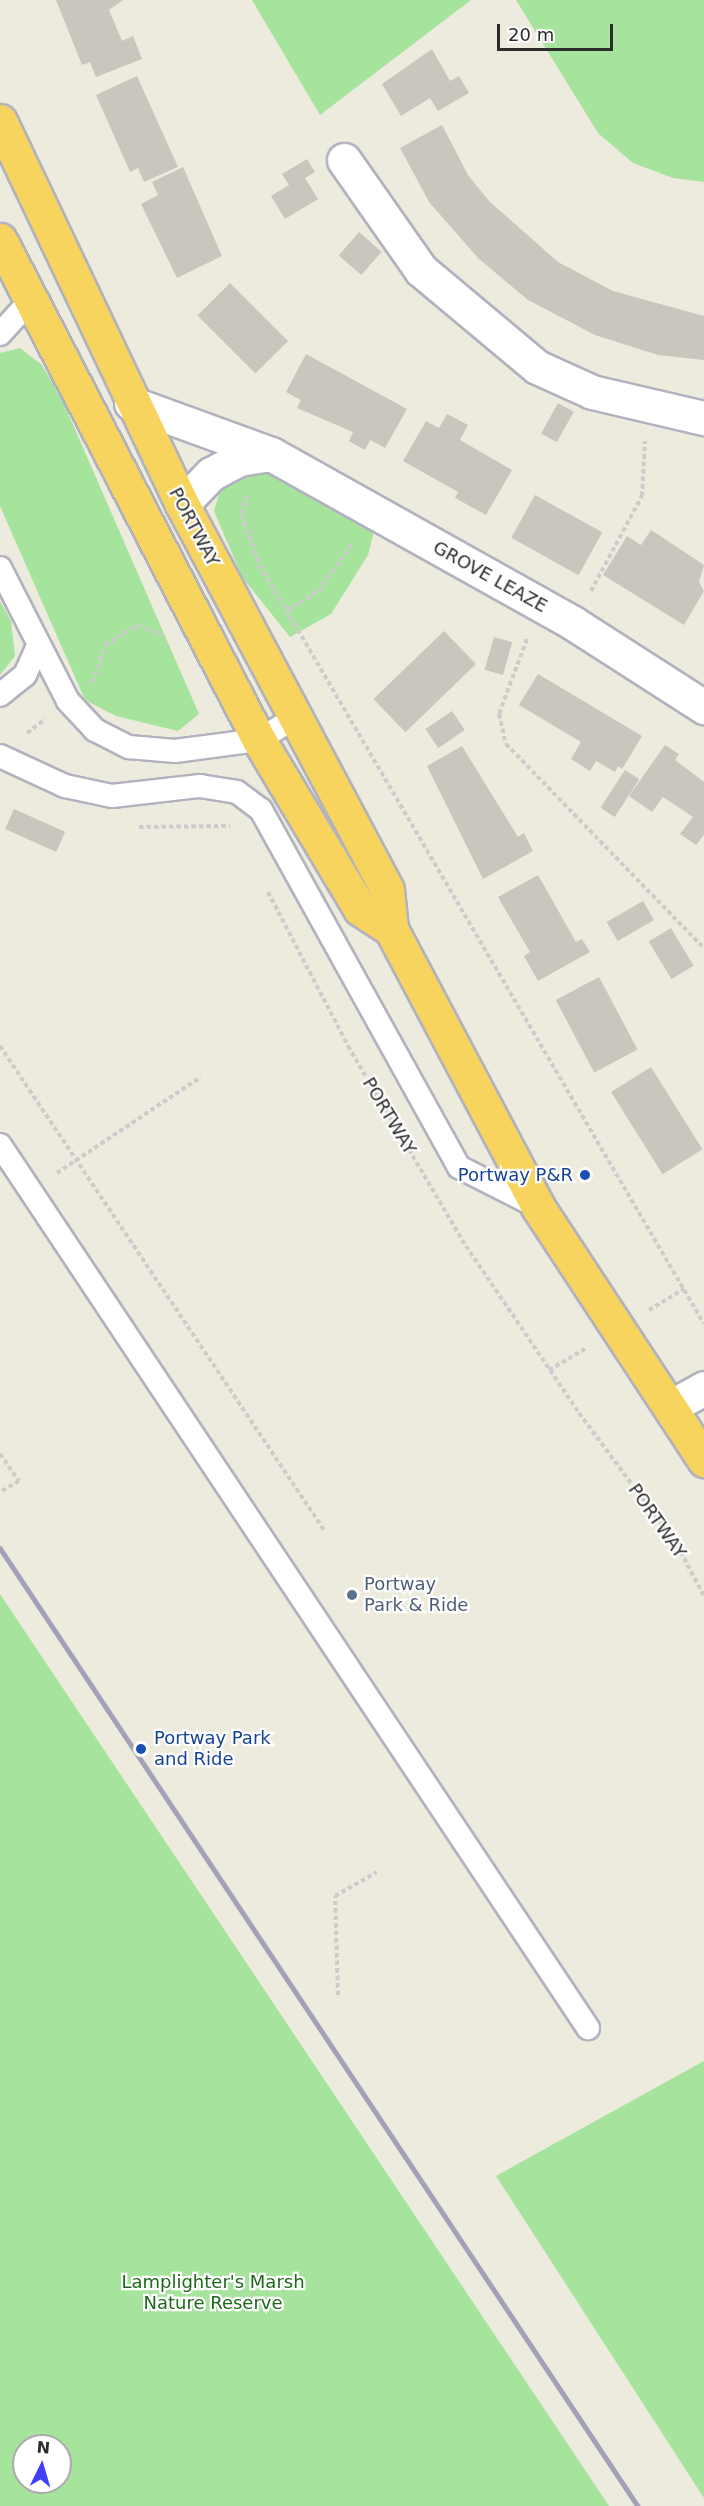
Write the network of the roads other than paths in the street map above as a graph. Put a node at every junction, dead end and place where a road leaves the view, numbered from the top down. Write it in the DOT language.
graph roads {
  1 [pos="0,121"];
  2 [pos="344,160"];
  3 [pos="0,240"];
  4 [pos="29,302"];
  5 [pos="0,334"];
  6 [pos="131,403"];
  7 [pos="704,418"];
  8 [pos="271,454"];
  9 [pos="182,504"];
  10 [pos="0,568"];
  11 [pos="38,646"];
  12 [pos="0,695"];
  13 [pos="704,707"];
  14 [pos="297,716"];
  15 [pos="259,740"];
  16 [pos="0,756"];
  17 [pos="391,928"];
  18 [pos="0,1145"];
  19 [pos="538,1207"];
  20 [pos="704,1388"];
  21 [pos="670,1407"];
  22 [pos="704,1460"];
  23 [pos="588,2028"];
  1 -- 6 [label="highway, PORTWAY"];
  2 -- 7 [label="street"];
  3 -- 4 [label="highway"];
  4 -- 5 [label="lane"];
  4 -- 15 [label="highway"];
  6 -- 8 [label="street, GROVE LEAZE"];
  6 -- 9 [label="highway, PORTWAY"];
  8 -- 9 [label="street"];
  8 -- 13 [label="street, GROVE LEAZE"];
  9 -- 14 [label="highway, PORTWAY"];
  10 -- 11 [label="lane"];
  11 -- 12 [label="lane"];
  11 -- 15 [label="lane"];
  14 -- 15 [label="lane"];
  14 -- 17 [label="highway, PORTWAY"];
  15 -- 17 [label="highway"];
  16 -- 19 [label="lane"];
  17 -- 19 [label="highway, PORTWAY"];
  18 -- 23 [label="lane"];
  19 -- 21 [label="highway, PORTWAY"];
  20 -- 21 [label="street"];
  21 -- 22 [label="highway, PORTWAY"];
}
